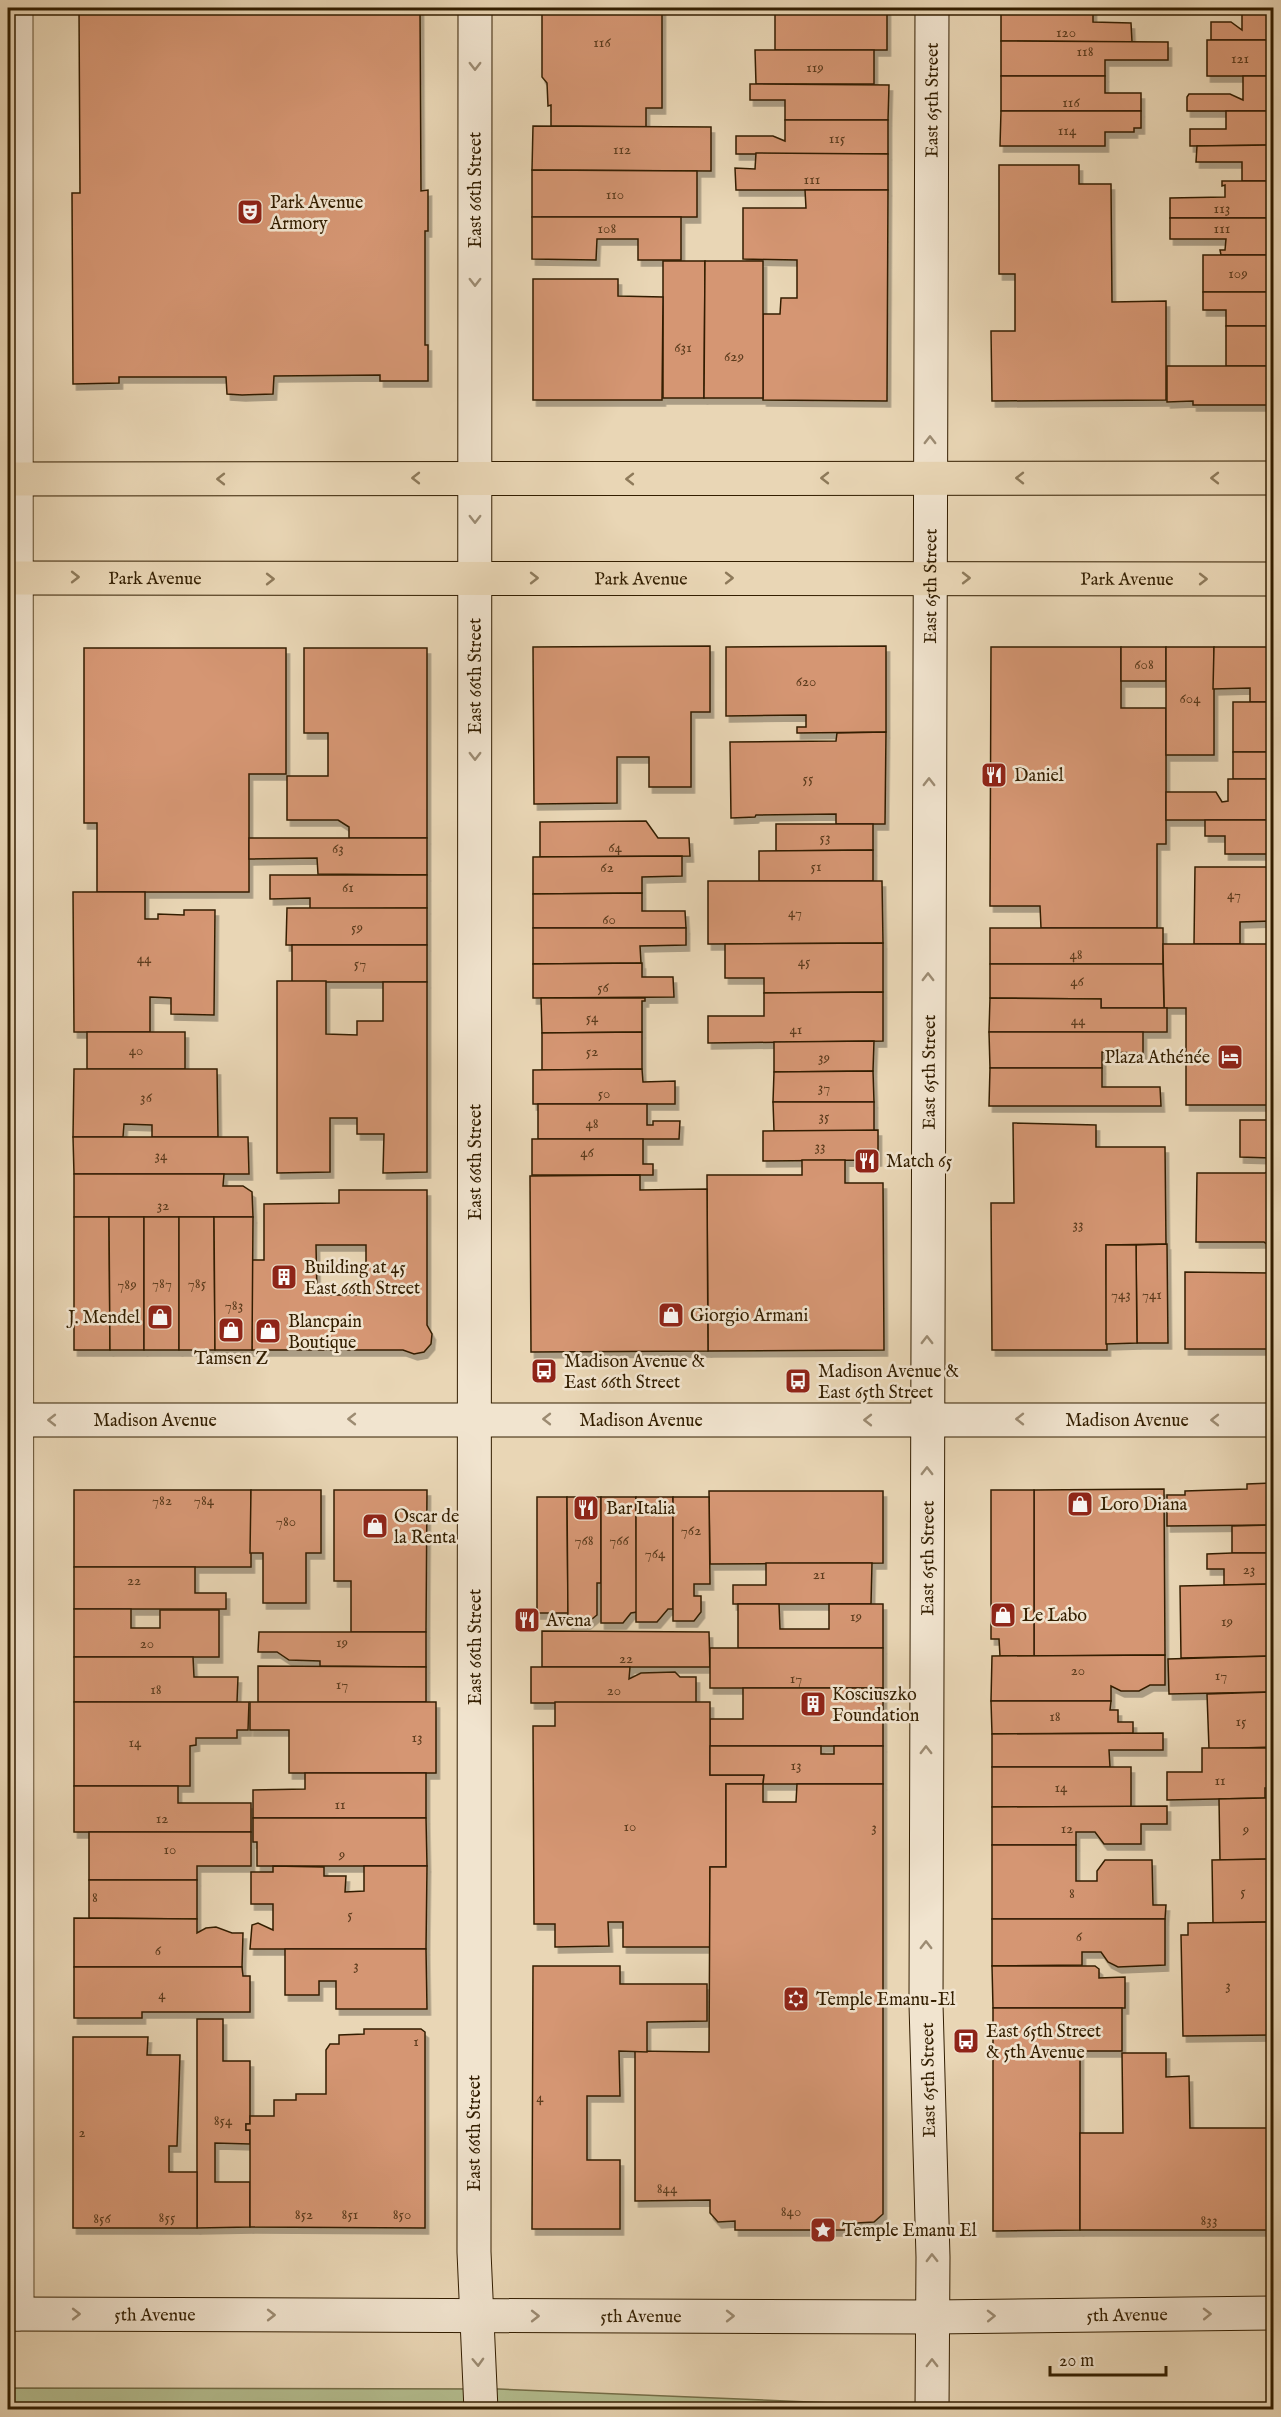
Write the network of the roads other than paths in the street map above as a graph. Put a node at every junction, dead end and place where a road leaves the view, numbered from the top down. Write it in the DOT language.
graph roads {
  1 [pos="16,8"];
  2 [pos="475,8"];
  3 [pos="932,8"];
  4 [pos="930,478"];
  5 [pos="1274,478"];
  6 [pos="12,479"];
  7 [pos="475,479"];
  8 [pos="12,578"];
  9 [pos="930,578"];
  10 [pos="475,579"];
  11 [pos="1274,579"];
  12 [pos="475,1419"];
  13 [pos="12,1420"];
  14 [pos="927,1420"];
  15 [pos="1274,1420"];
  16 [pos="1274,2313"];
  17 [pos="12,2314"];
  18 [pos="476,2315"];
  19 [pos="933,2317"];
  20 [pos="481,2409"];
  21 [pos="932,2409"];
  1 -- 6 [label="main road"];
  2 -- 7 [label="main road, East 66th Street, one-way"];
  4 -- 3 [label="main road, East 65th Street, one-way"];
  5 -- 4 [label="main road, one-way"];
  4 -- 7 [label="main road, one-way"];
  4 -- 9 [label="main road, East 65th Street"];
  7 -- 6 [label="main road, one-way"];
  6 -- 8 [label="main road"];
  7 -- 10 [label="main road, East 66th Street, one-way"];
  8 -- 10 [label="main road, Park Avenue, one-way"];
  8 -- 13 [label="main road"];
  10 -- 9 [label="main road, Park Avenue, one-way"];
  9 -- 11 [label="main road, Park Avenue, one-way"];
  14 -- 9 [label="main road, East 65th Street, one-way"];
  10 -- 12 [label="main road, East 66th Street, one-way"];
  12 -- 13 [label="main road, Madison Avenue, one-way"];
  14 -- 12 [label="main road, Madison Avenue, one-way"];
  12 -- 18 [label="main road, East 66th Street"];
  13 -- 17 [label="main road"];
  15 -- 14 [label="main road, Madison Avenue, one-way"];
  19 -- 14 [label="main road, East 65th Street, one-way"];
  19 -- 16 [label="main road, 5th Avenue, one-way"];
  17 -- 18 [label="main road, 5th Avenue, one-way"];
  18 -- 19 [label="main road, 5th Avenue, one-way"];
  18 -- 20 [label="main road, East 66th Street, one-way"];
  21 -- 19 [label="main road, East 65th Street, one-way"];
}
